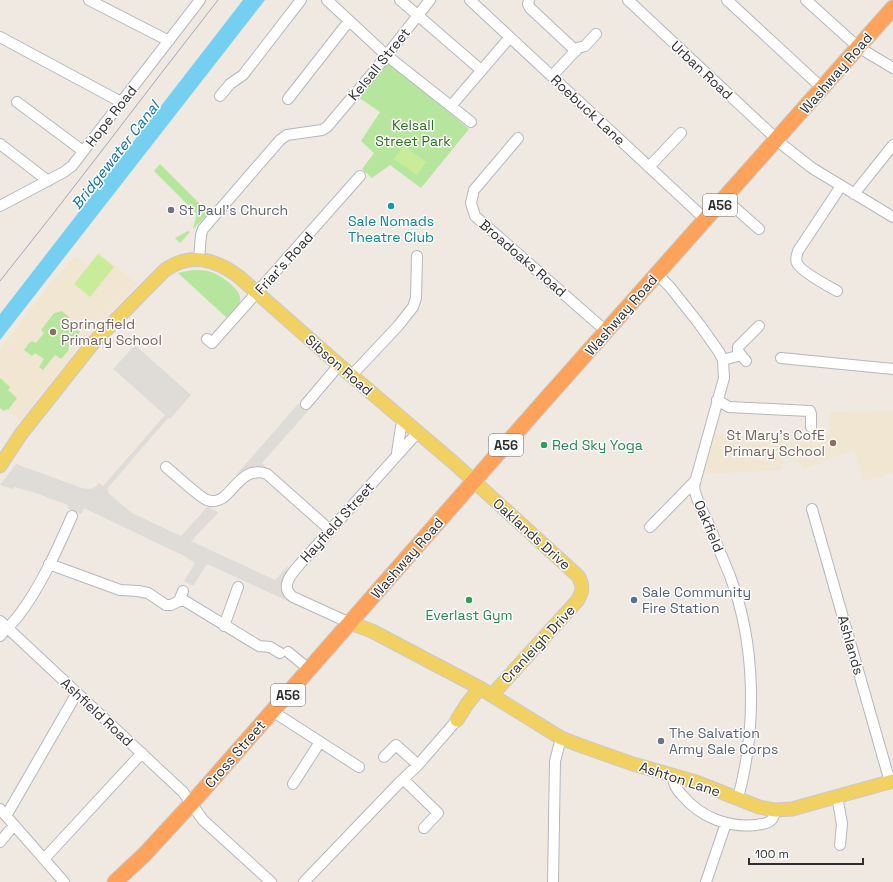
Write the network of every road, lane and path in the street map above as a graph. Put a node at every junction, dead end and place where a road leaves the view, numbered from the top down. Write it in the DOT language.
graph roads {
  1 [pos="89,0"];
  2 [pos="200,0"];
  3 [pos="301,0"];
  4 [pos="327,0"];
  5 [pos="400,0"];
  6 [pos="430,0"];
  7 [pos="470,0"];
  8 [pos="529,0"];
  9 [pos="628,0"];
  10 [pos="727,0"];
  11 [pos="806,0"];
  12 [pos="893,8"];
  13 [pos="417,16"];
  14 [pos="349,21"];
  15 [pos="596,34"];
  16 [pos="0,37"];
  17 [pos="510,37"];
  18 [pos="168,41"];
  19 [pos="858,47"];
  20 [pos="576,51"];
  21 [pos="386,55"];
  22 [pos="893,68"];
  23 [pos="481,70"];
  24 [pos="552,76"];
  25 [pos="822,88"];
  26 [pos="226,93"];
  27 [pos="288,99"];
  28 [pos="16,102"];
  29 [pos="121,102"];
  30 [pos="451,106"];
  31 [pos="471,122"];
  32 [pos="681,133"];
  33 [pos="518,138"];
  34 [pos="777,140"];
  35 [pos="0,144"];
  36 [pos="893,145"];
  37 [pos="83,151"];
  38 [pos="649,167"];
  39 [pos="360,176"];
  40 [pos="48,181"];
  41 [pos="841,186"];
  42 [pos="854,194"];
  43 [pos="725,199"];
  44 [pos="0,206"];
  45 [pos="893,217"];
  46 [pos="706,220"];
  47 [pos="759,229"];
  48 [pos="417,256"];
  49 [pos="199,259"];
  50 [pos="657,274"];
  51 [pos="837,291"];
  52 [pos="257,293"];
  53 [pos="759,326"];
  54 [pos="607,332"];
  55 [pos="207,339"];
  56 [pos="781,358"];
  57 [pos="723,360"];
  58 [pos="339,365"];
  59 [pos="893,369"];
  60 [pos="351,376"];
  61 [pos="717,400"];
  62 [pos="306,404"];
  63 [pos="404,421"];
  64 [pos="811,427"];
  65 [pos="418,432"];
  66 [pos="397,453"];
  67 [pos="4,455"];
  68 [pos="0,466"];
  69 [pos="166,467"];
  70 [pos="695,481"];
  71 [pos="474,482"];
  72 [pos="812,509"];
  73 [pos="72,516"];
  74 [pos="650,527"];
  75 [pos="330,530"];
  76 [pos="49,564"];
  77 [pos="238,587"];
  78 [pos="184,591"];
  79 [pos="582,591"];
  80 [pos="179,601"];
  81 [pos="350,623"];
  82 [pos="4,625"];
  83 [pos="224,626"];
  84 [pos="0,636"];
  85 [pos="310,670"];
  86 [pos="480,688"];
  87 [pos="77,693"];
  88 [pos="492,695"];
  89 [pos="272,711"];
  90 [pos="457,720"];
  91 [pos="561,738"];
  92 [pos="320,742"];
  93 [pos="142,753"];
  94 [pos="384,757"];
  95 [pos="418,766"];
  96 [pos="359,767"];
  97 [pos="674,776"];
  98 [pos="404,780"];
  99 [pos="891,781"];
  100 [pos="293,784"];
  101 [pos="837,796"];
  102 [pos="738,798"];
  103 [pos="191,804"];
  104 [pos="775,810"];
  105 [pos="3,812"];
  106 [pos="726,823"];
  107 [pos="14,825"];
  108 [pos="424,828"];
  109 [pos="0,842"];
  110 [pos="840,845"];
  111 [pos="44,859"];
  112 [pos="64,882"];
  113 [pos="115,882"];
  114 [pos="271,882"];
  115 [pos="304,882"];
  116 [pos="554,882"];
  117 [pos="706,882"];
  1 -- 18 [label="street"];
  2 -- 18 [label="street, Hope Road"];
  3 -- 26 [label="street"];
  4 -- 14 [label="street"];
  5 -- 13 [label="street"];
  6 -- 13 [label="street, Kelsall Street"];
  7 -- 17 [label="street, Roebuck Lane"];
  8 -- 20 [label="street"];
  9 -- 34 [label="street, Urban Road"];
  10 -- 25 [label="street"];
  11 -- 19 [label="street"];
  12 -- 19 [label="highway, Washway Road / A56"];
  13 -- 21 [label="street, Kelsall Street"];
  13 -- 23 [label="street"];
  14 -- 21 [label="street"];
  14 -- 27 [label="street"];
  15 -- 20 [label="street"];
  16 -- 29 [label="street"];
  17 -- 23 [label="street"];
  17 -- 24 [label="street, Roebuck Lane"];
  18 -- 29 [label="street, Hope Road"];
  19 -- 22 [label="street"];
  19 -- 25 [label="highway, Washway Road / A56"];
  20 -- 24 [label="street"];
  21 -- 30 [label="street"];
  21 -- 49 [label="street, Kelsall Street"];
  23 -- 30 [label="street"];
  24 -- 38 [label="street, Roebuck Lane"];
  25 -- 34 [label="highway, Washway Road / A56"];
  28 -- 37 [label="street"];
  29 -- 37 [label="street, Hope Road"];
  30 -- 31 [label="street"];
  32 -- 38 [label="street"];
  33 -- 54 [label="street, Broadoaks Road"];
  34 -- 41 [label="street, Urban Road"];
  34 -- 43 [label="highway, Washway Road / A56"];
  35 -- 40 [label="street"];
  36 -- 42 [label="street"];
  37 -- 40 [label="street, Hope Road"];
  38 -- 46 [label="street, Roebuck Lane"];
  39 -- 52 [label="street, Friar's Road"];
  40 -- 44 [label="street, Hope Road"];
  41 -- 42 [label="street, Urban Road"];
  41 -- 51 [label="street"];
  42 -- 45 [label="street, Urban Road"];
  43 -- 46 [label="highway, Washway Road / A56"];
  43 -- 47 [label="street"];
  46 -- 50 [label="highway, Washway Road / A56"];
  48 -- 60 [label="street"];
  49 -- 52 [label="main road, Sibson Road"];
  49 -- 67 [label="main road"];
  50 -- 54 [label="highway, Washway Road / A56"];
  50 -- 57 [label="street"];
  52 -- 55 [label="street, Friar's Road"];
  52 -- 58 [label="main road, Sibson Road"];
  53 -- 57 [label="street"];
  54 -- 71 [label="highway, Washway Road / A56"];
  56 -- 59 [label="street"];
  57 -- 61 [label="street, Oakfield"];
  58 -- 60 [label="main road, Sibson Road"];
  58 -- 62 [label="street"];
  60 -- 63 [label="main road, Sibson Road"];
  61 -- 64 [label="street"];
  61 -- 70 [label="street, Oakfield"];
  63 -- 65 [label="main road, Sibson Road"];
  63 -- 66 [label="street"];
  65 -- 66 [label="street, Hayfield Street"];
  65 -- 71 [label="main road, Sibson Road"];
  66 -- 75 [label="street, Hayfield Street"];
  67 -- 68 [label="main road"];
  69 -- 75 [label="street"];
  70 -- 74 [label="street"];
  70 -- 102 [label="street, Oakfield"];
  71 -- 79 [label="main road, Oaklands Drive"];
  71 -- 81 [label="highway, Washway Road / A56"];
  72 -- 99 [label="street, Ashlands"];
  73 -- 76 [label="street"];
  75 -- 81 [label="street, Hayfield Street"];
  76 -- 80 [label="street"];
  76 -- 82 [label="street"];
  77 -- 83 [label="street"];
  78 -- 80 [label="street"];
  79 -- 88 [label="main road, Cranleigh Drive"];
  80 -- 83 [label="street"];
  81 -- 85 [label="highway, Cross Street / A56"];
  81 -- 86 [label="main road, Ashton Lane"];
  82 -- 84 [label="street"];
  82 -- 87 [label="street, Ashfield Road"];
  83 -- 85 [label="street"];
  85 -- 89 [label="highway, Cross Street / A56"];
  86 -- 88 [label="main road, Ashton Lane"];
  86 -- 90 [label="main road"];
  87 -- 93 [label="street, Ashfield Road"];
  87 -- 105 [label="street"];
  88 -- 91 [label="main road, Ashton Lane"];
  89 -- 92 [label="street"];
  89 -- 103 [label="highway, Cross Street / A56"];
  90 -- 95 [label="street"];
  91 -- 97 [label="main road, Ashton Lane"];
  91 -- 116 [label="street"];
  92 -- 96 [label="street"];
  92 -- 100 [label="street"];
  93 -- 103 [label="street, Ashfield Road"];
  93 -- 111 [label="street"];
  94 -- 95 [label="street"];
  95 -- 98 [label="street"];
  97 -- 102 [label="main road, Ashton Lane"];
  97 -- 106 [label="street"];
  98 -- 108 [label="street"];
  98 -- 115 [label="street"];
  99 -- 101 [label="main road, Ashton Lane"];
  101 -- 104 [label="main road, Ashton Lane"];
  101 -- 110 [label="street"];
  102 -- 104 [label="main road, Ashton Lane"];
  103 -- 113 [label="highway, Cross Street / A56"];
  103 -- 114 [label="street, Ashfield Road"];
  104 -- 106 [label="street"];
  105 -- 107 [label="street"];
  106 -- 117 [label="street"];
  107 -- 109 [label="street"];
  107 -- 111 [label="street"];
  111 -- 112 [label="street"];
}
